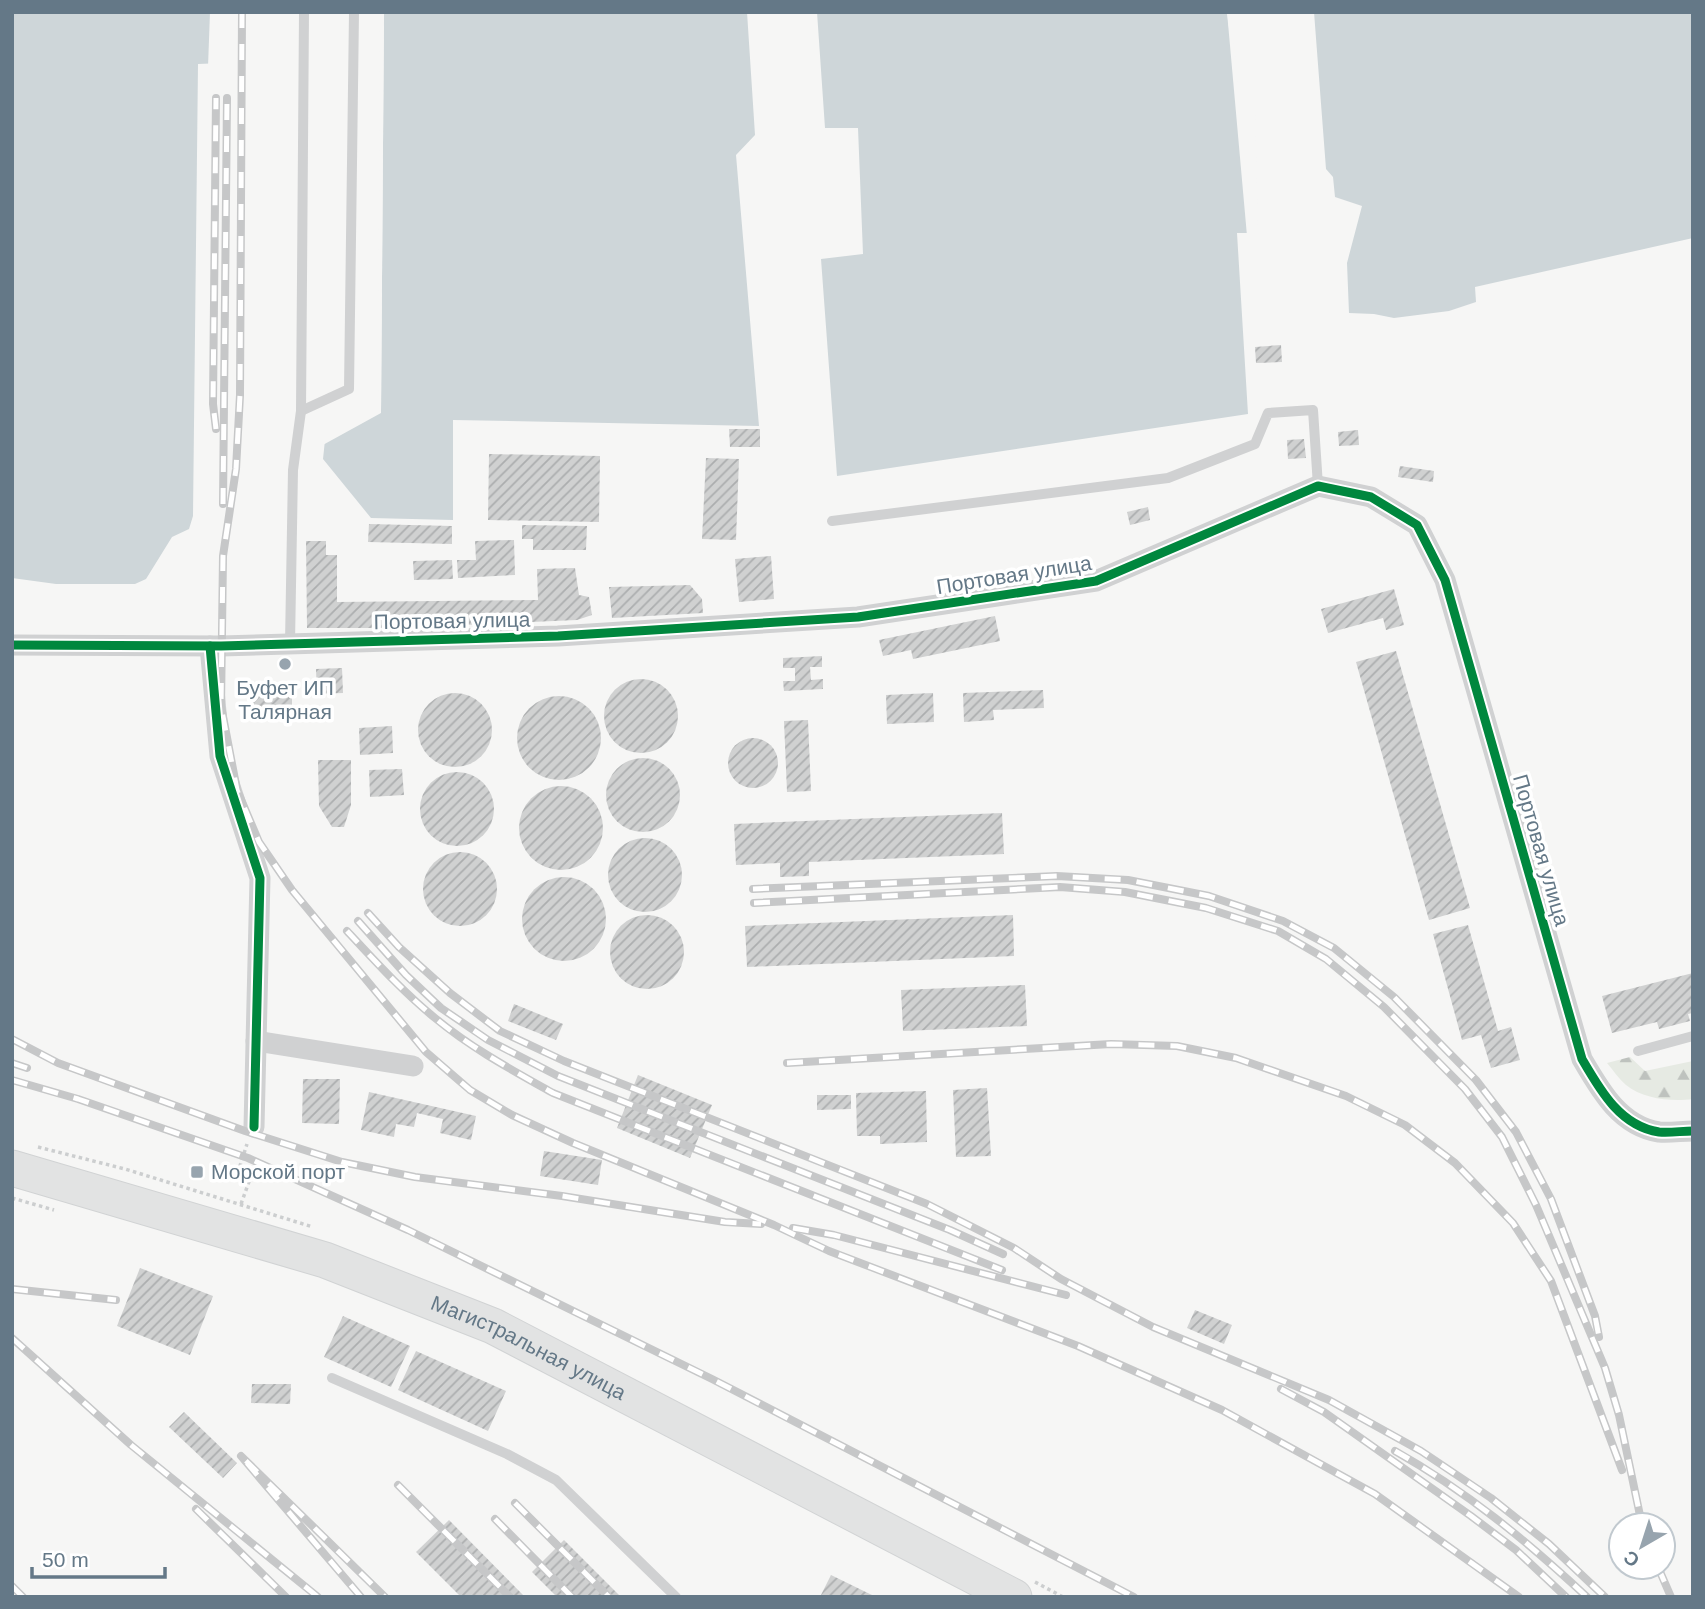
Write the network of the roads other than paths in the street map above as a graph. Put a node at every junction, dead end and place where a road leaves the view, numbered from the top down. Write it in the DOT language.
graph roads {
  1 [pos="304,12"];
  2 [pos="354,12"];
  3 [pos="301,411"];
  4 [pos="1318,486"];
  5 [pos="832,521"];
  6 [pos="290,643"];
  7 [pos="12,645"];
  8 [pos="211,646"];
  9 [pos="1693,1036"];
  10 [pos="256,1041"];
  11 [pos="1638,1051"];
  12 [pos="413,1066"];
  13 [pos="254,1127"];
  14 [pos="1693,1131"];
  15 [pos="12,1168"];
  16 [pos="332,1378"];
  17 [pos="676,1597"];
  18 [pos="1014,1597"];
  1 -- 3 [label="lane"];
  2 -- 3 [label="lane"];
  3 -- 6 [label="lane"];
  4 -- 5 [label="lane"];
  4 -- 6 [label="street, Портовая улица"];
  4 -- 14 [label="street, Портовая улица"];
  6 -- 8 [label="street, Портовая улица"];
  7 -- 8 [label="street, Портовая улица"];
  8 -- 10 [label="street"];
  9 -- 11 [label="lane"];
  10 -- 12 [label="street"];
  10 -- 13 [label="street"];
  15 -- 18 [label="highway, Магистральная улица"];
  16 -- 17 [label="lane"];
}
